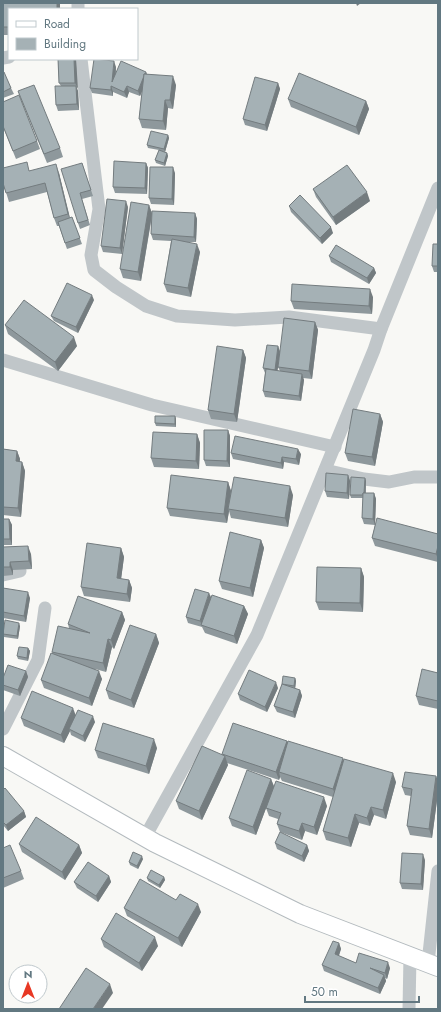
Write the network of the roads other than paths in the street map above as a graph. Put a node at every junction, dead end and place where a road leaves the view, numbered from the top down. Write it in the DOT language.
graph roads {
  1 [pos="81,60"];
  2 [pos="438,188"];
  3 [pos="381,329"];
  4 [pos="3,360"];
  5 [pos="334,447"];
  6 [pos="325,470"];
  7 [pos="438,477"];
  8 [pos="20,571"];
  9 [pos="3,575"];
  10 [pos="45,608"];
  11 [pos="3,729"];
  12 [pos="3,756"];
  13 [pos="145,837"];
  14 [pos="438,871"];
  15 [pos="410,956"];
  16 [pos="433,965"];
  17 [pos="409,1009"];
  1 -- 3 [label="street"];
  2 -- 3 [label="street"];
  3 -- 5 [label="street"];
  4 -- 5 [label="street"];
  5 -- 6 [label="street"];
  6 -- 7 [label="street"];
  6 -- 13 [label="street"];
  8 -- 9 [label="street"];
  10 -- 11 [label="street"];
  12 -- 13 [label="main road"];
  13 -- 15 [label="main road"];
  14 -- 16 [label="street"];
  15 -- 16 [label="main road"];
  15 -- 17 [label="street"];
}
